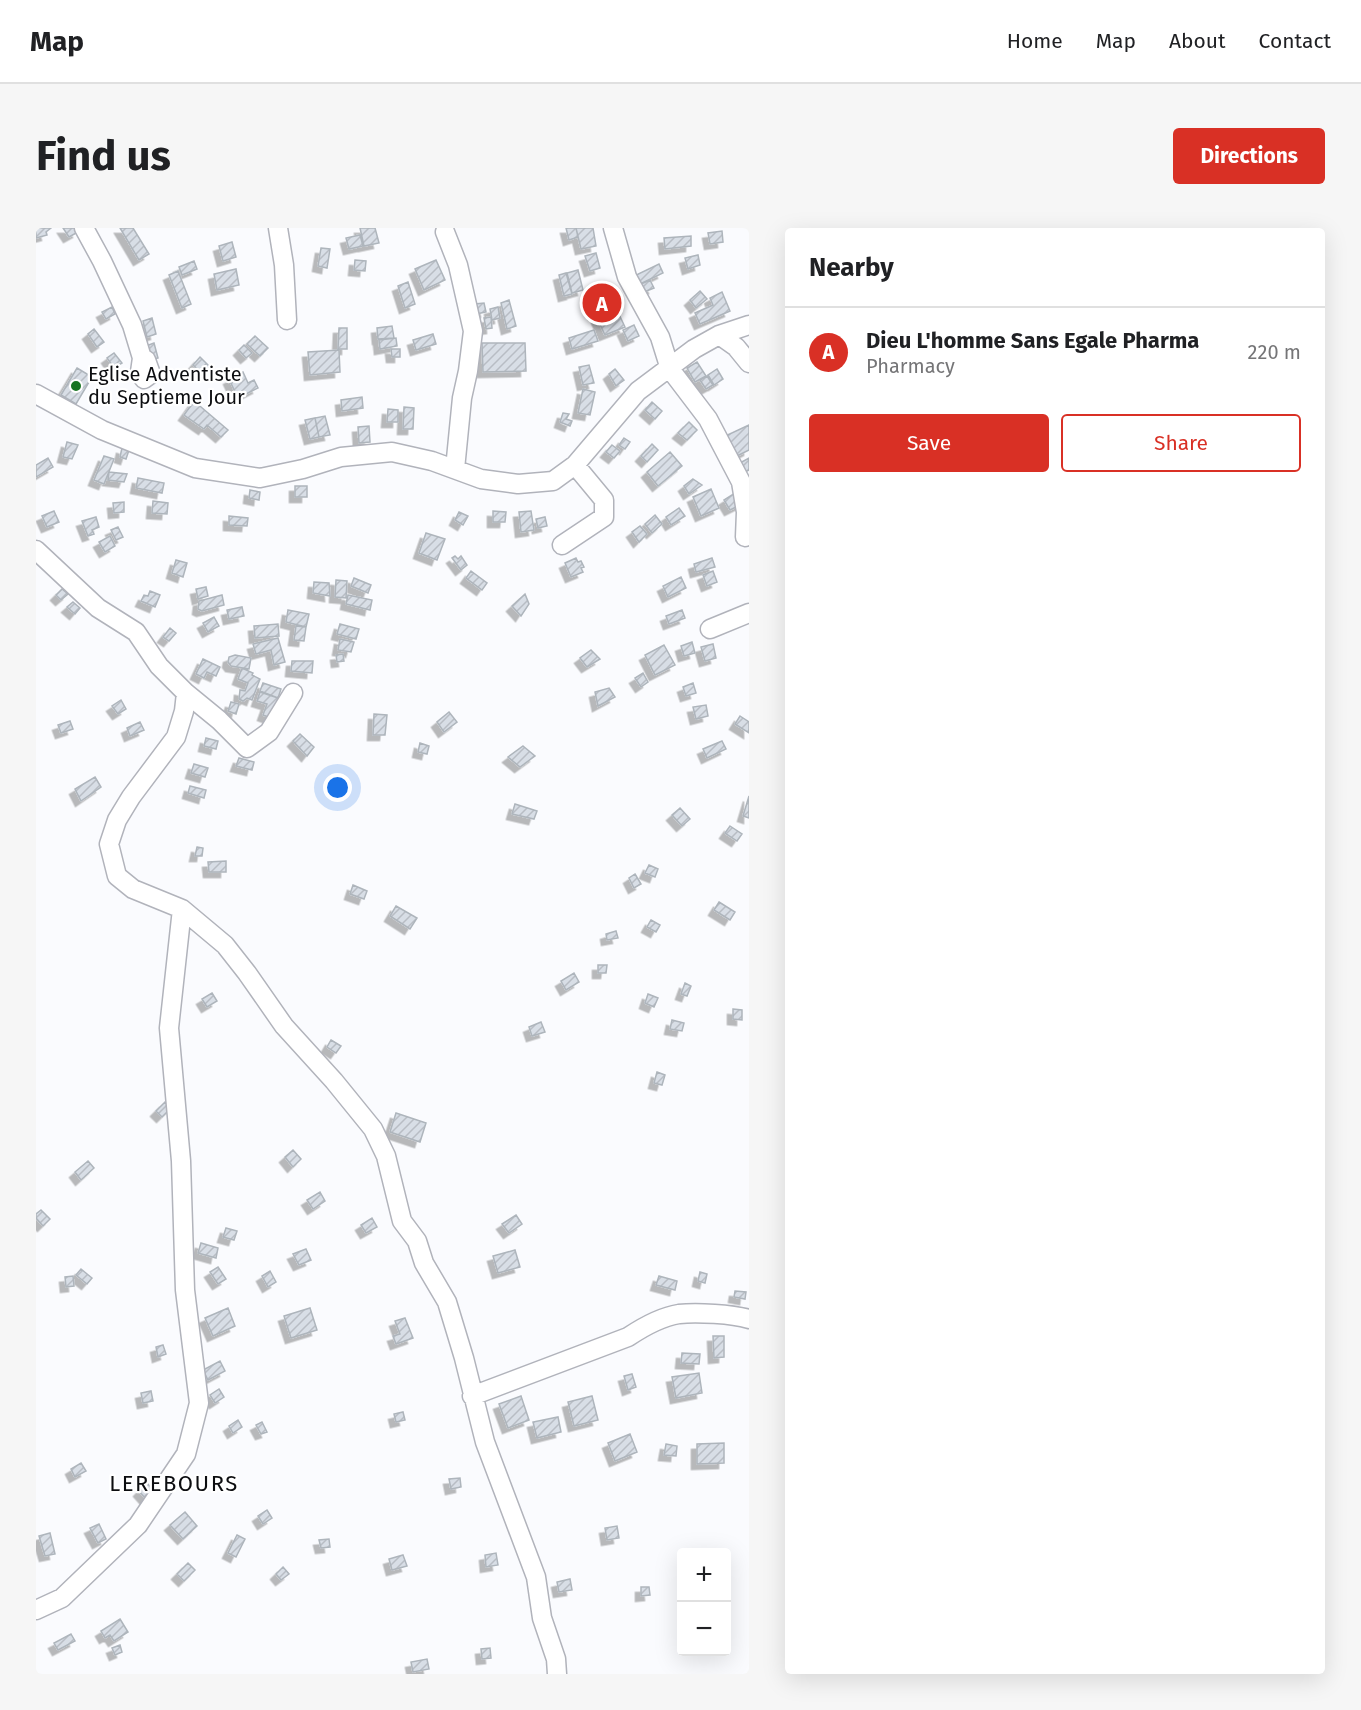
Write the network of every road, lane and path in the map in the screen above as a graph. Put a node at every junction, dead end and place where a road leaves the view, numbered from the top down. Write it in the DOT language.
graph roads {
  1 [pos="84,228"];
  2 [pos="278,228"];
  3 [pos="613,228"];
  4 [pos="446,232"];
  5 [pos="287,320"];
  6 [pos="749,325"];
  7 [pos="719,335"];
  8 [pos="146,360"];
  9 [pos="749,363"];
  10 [pos="669,369"];
  11 [pos="36,394"];
  12 [pos="575,465"];
  13 [pos="455,469"];
  14 [pos="745,537"];
  15 [pos="562,545"];
  16 [pos="36,550"];
  17 [pos="749,613"];
  18 [pos="710,629"];
  19 [pos="186,693"];
  20 [pos="293,693"];
  21 [pos="182,909"];
  22 [pos="749,1319"];
  23 [pos="472,1396"];
  24 [pos="36,1610"];
  25 [pos="557,1674"];
  1 -- 8 [label="street"];
  2 -- 5 [label="street"];
  3 -- 10 [label="street"];
  4 -- 13 [label="street"];
  6 -- 7 [label="street"];
  7 -- 9 [label="street"];
  7 -- 10 [label="street"];
  10 -- 12 [label="street"];
  10 -- 14 [label="street"];
  11 -- 13 [label="street"];
  12 -- 13 [label="street"];
  12 -- 15 [label="street"];
  16 -- 19 [label="street"];
  17 -- 18 [label="street"];
  19 -- 20 [label="street"];
  19 -- 21 [label="street"];
  21 -- 23 [label="street"];
  21 -- 24 [label="street"];
  22 -- 23 [label="street"];
  23 -- 25 [label="street"];
}
